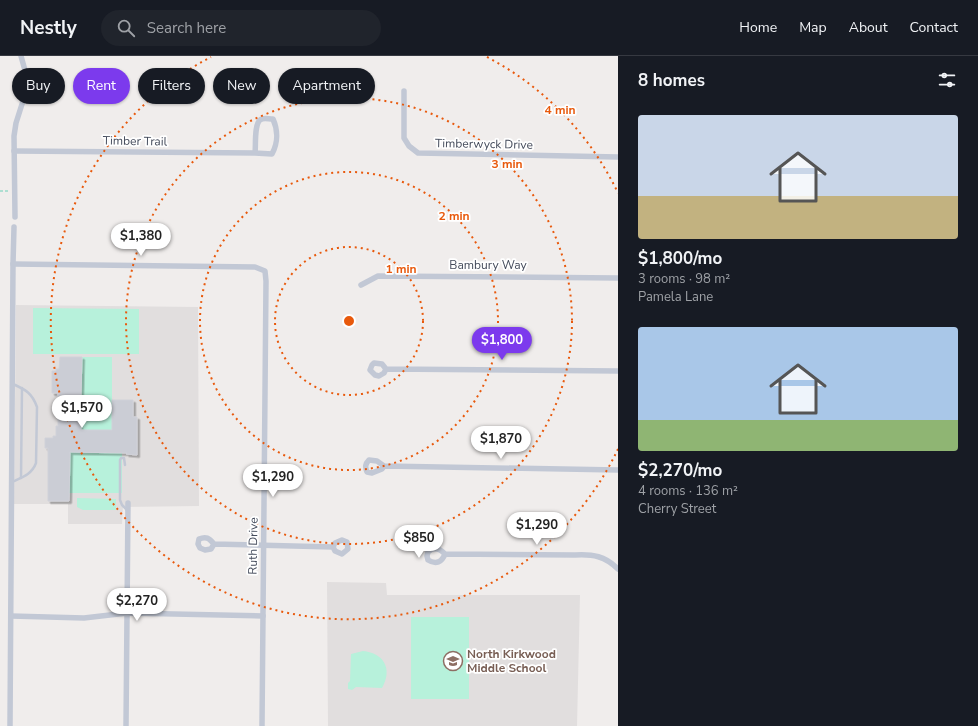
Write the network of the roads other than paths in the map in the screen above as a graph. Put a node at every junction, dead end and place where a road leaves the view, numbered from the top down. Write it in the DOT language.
graph roads {
  1 [pos="21,56"];
  2 [pos="404,91"];
  3 [pos="14,151"];
  4 [pos="255,153"];
  5 [pos="618,157"];
  6 [pos="14,217"];
  7 [pos="14,227"];
  8 [pos="13,264"];
  9 [pos="618,278"];
  10 [pos="361,285"];
  11 [pos="386,369"];
  12 [pos="618,371"];
  13 [pos="12,384"];
  14 [pos="22,388"];
  15 [pos="126,465"];
  16 [pos="384,466"];
  17 [pos="618,470"];
  18 [pos="21,478"];
  19 [pos="12,482"];
  20 [pos="128,503"];
  21 [pos="128,510"];
  22 [pos="214,544"];
  23 [pos="264,545"];
  24 [pos="333,547"];
  25 [pos="445,554"];
  26 [pos="618,569"];
  27 [pos="127,613"];
  28 [pos="11,616"];
  29 [pos="263,616"];
  30 [pos="10,726"];
  31 [pos="126,726"];
  32 [pos="262,726"];
  1 -- 3 [label="street"];
  2 -- 5 [label="street, Timberwyck Drive"];
  3 -- 4 [label="street, Timber Trail"];
  3 -- 6 [label="street"];
  4 -- 4 [label="street, Timber Trail"];
  7 -- 8 [label="street"];
  8 -- 13 [label="street"];
  8 -- 23 [label="street, Ruth Drive"];
  9 -- 10 [label="street, Bambury Way"];
  11 -- 12 [label="street"];
  13 -- 14 [label="lane"];
  13 -- 19 [label="street"];
  14 -- 18 [label="lane"];
  14 -- 18 [label="lane"];
  15 -- 21 [label="lane"];
  16 -- 17 [label="street"];
  18 -- 19 [label="lane"];
  19 -- 28 [label="street"];
  20 -- 21 [label="street"];
  21 -- 27 [label="street"];
  22 -- 23 [label="street"];
  23 -- 24 [label="street"];
  23 -- 29 [label="street, Ruth Drive"];
  25 -- 26 [label="street"];
  27 -- 28 [label="street"];
  27 -- 29 [label="street"];
  27 -- 31 [label="street"];
  28 -- 30 [label="street"];
  29 -- 32 [label="street, Ruth Drive"];
}
